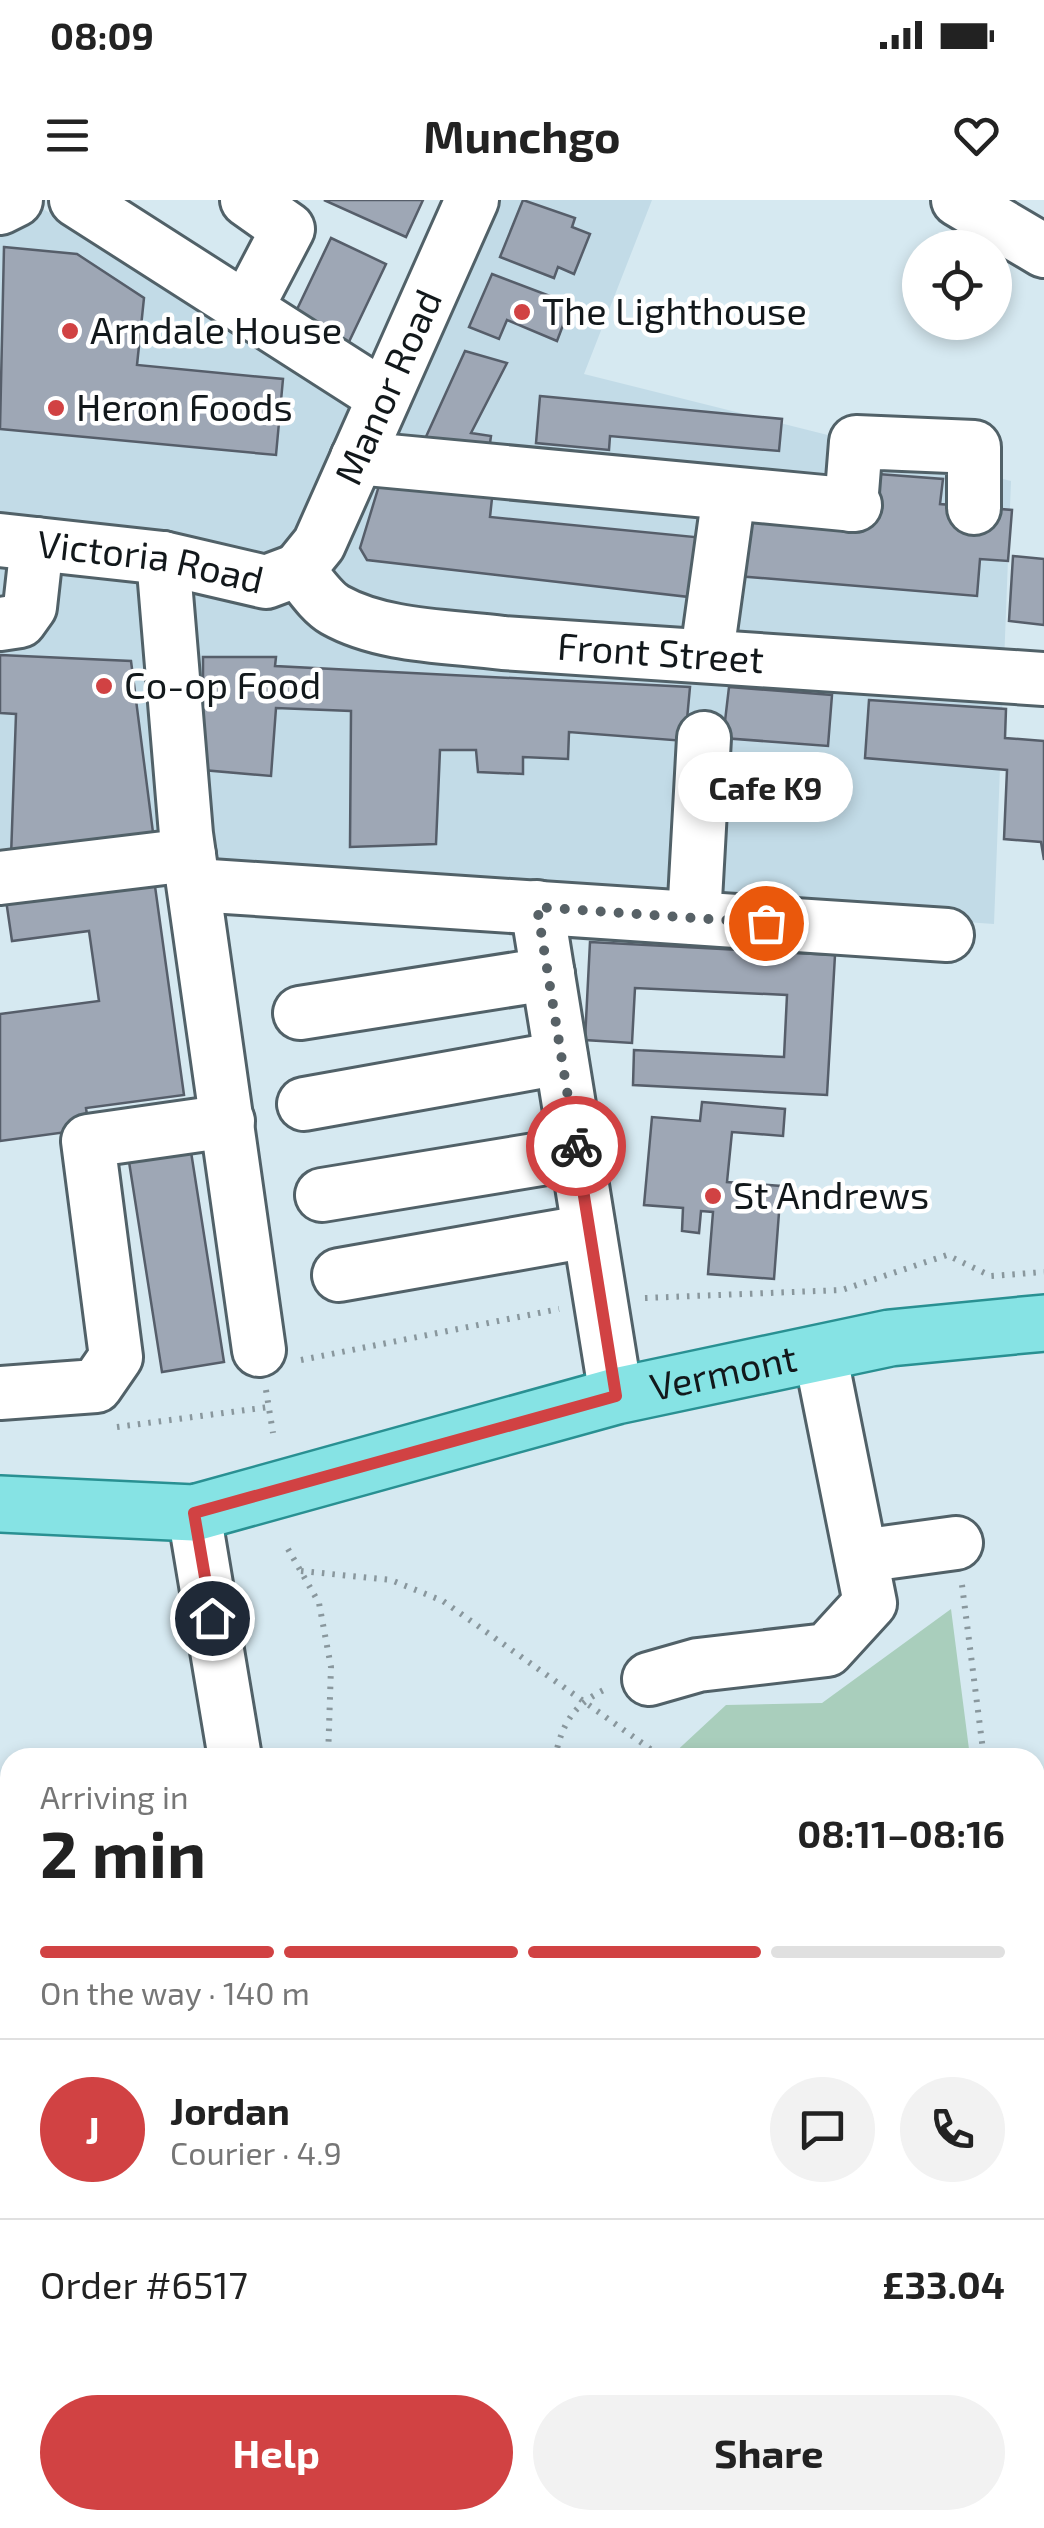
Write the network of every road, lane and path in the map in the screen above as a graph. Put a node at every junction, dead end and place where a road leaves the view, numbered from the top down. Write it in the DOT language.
graph roads {
  1 [pos="16,200"];
  2 [pos="76,200"];
  3 [pos="247,200"];
  4 [pos="472,200"];
  5 [pos="958,200"];
  6 [pos="0,208"];
  7 [pos="1044,251"];
  8 [pos="246,309"];
  9 [pos="384,397"];
  10 [pos="356,458"];
  11 [pos="728,494"];
  12 [pos="974,508"];
  13 [pos="19,542"];
  14 [pos="163,558"];
  15 [pos="298,570"];
  16 [pos="0,624"];
  17 [pos="708,653"];
  18 [pos="1044,679"];
  19 [pos="704,738"];
  20 [pos="190,858"];
  21 [pos="0,878"];
  22 [pos="537,907"];
  23 [pos="694,918"];
  24 [pos="947,935"];
  25 [pos="548,974"];
  26 [pos="300,1013"];
  27 [pos="561,1058"];
  28 [pos="304,1104"];
  29 [pos="228,1121"];
  30 [pos="577,1154"];
  31 [pos="322,1195"];
  32 [pos="589,1231"];
  33 [pos="1044,1272"];
  34 [pos="339,1275"];
  35 [pos="600,1300"];
  36 [pos="1044,1322"];
  37 [pos="820,1354"];
  38 [pos="270,1357"];
  39 [pos="0,1393"];
  40 [pos="616,1396"];
  41 [pos="269,1406"];
  42 [pos="112,1427"];
  43 [pos="0,1504"];
  44 [pos="194,1513"];
  45 [pos="956,1543"];
  46 [pos="288,1549"];
  47 [pos="861,1556"];
  48 [pos="301,1571"];
  49 [pos="650,1679"];
  50 [pos="580,1700"];
  51 [pos="233,1748"];
  52 [pos="328,1748"];
  53 [pos="557,1748"];
  54 [pos="648,1748"];
  55 [pos="983,1748"];
  1 -- 6 [label="street"];
  2 -- 8 [label="street"];
  3 -- 8 [label="street"];
  4 -- 9 [label="street, Manor Road"];
  5 -- 7 [label="street"];
  8 -- 9 [label="street"];
  9 -- 10 [label="street, Manor Road"];
  10 -- 11 [label="street"];
  10 -- 15 [label="street, Manor Road"];
  11 -- 12 [label="street"];
  11 -- 17 [label="street"];
  13 -- 14 [label="street, Victoria Road"];
  13 -- 16 [label="street"];
  14 -- 15 [label="street, Victoria Road"];
  14 -- 20 [label="street"];
  15 -- 17 [label="street, Front Street"];
  17 -- 18 [label="street, Front Street"];
  19 -- 23 [label="street"];
  20 -- 21 [label="street"];
  20 -- 22 [label="street"];
  20 -- 29 [label="street"];
  22 -- 23 [label="street"];
  22 -- 25 [label="street"];
  23 -- 24 [label="street"];
  25 -- 26 [label="street"];
  25 -- 27 [label="street"];
  27 -- 28 [label="street"];
  27 -- 30 [label="street"];
  29 -- 38 [label="street"];
  29 -- 39 [label="street"];
  30 -- 31 [label="street"];
  30 -- 32 [label="street"];
  32 -- 34 [label="street"];
  32 -- 35 [label="street"];
  33 -- 35 [label="path"];
  35 -- 38 [label="path"];
  35 -- 40 [label="street"];
  36 -- 37 [label="main road, Vermont"];
  37 -- 40 [label="main road, Vermont"];
  37 -- 47 [label="street"];
  40 -- 44 [label="main road, Vermont"];
  41 -- 42 [label="path"];
  43 -- 44 [label="main road, Vermont"];
  44 -- 51 [label="street"];
  45 -- 47 [label="street"];
  45 -- 55 [label="path"];
  46 -- 48 [label="path"];
  47 -- 49 [label="street"];
  48 -- 50 [label="path"];
  48 -- 52 [label="path"];
  50 -- 53 [label="path"];
  50 -- 54 [label="path"];
}
